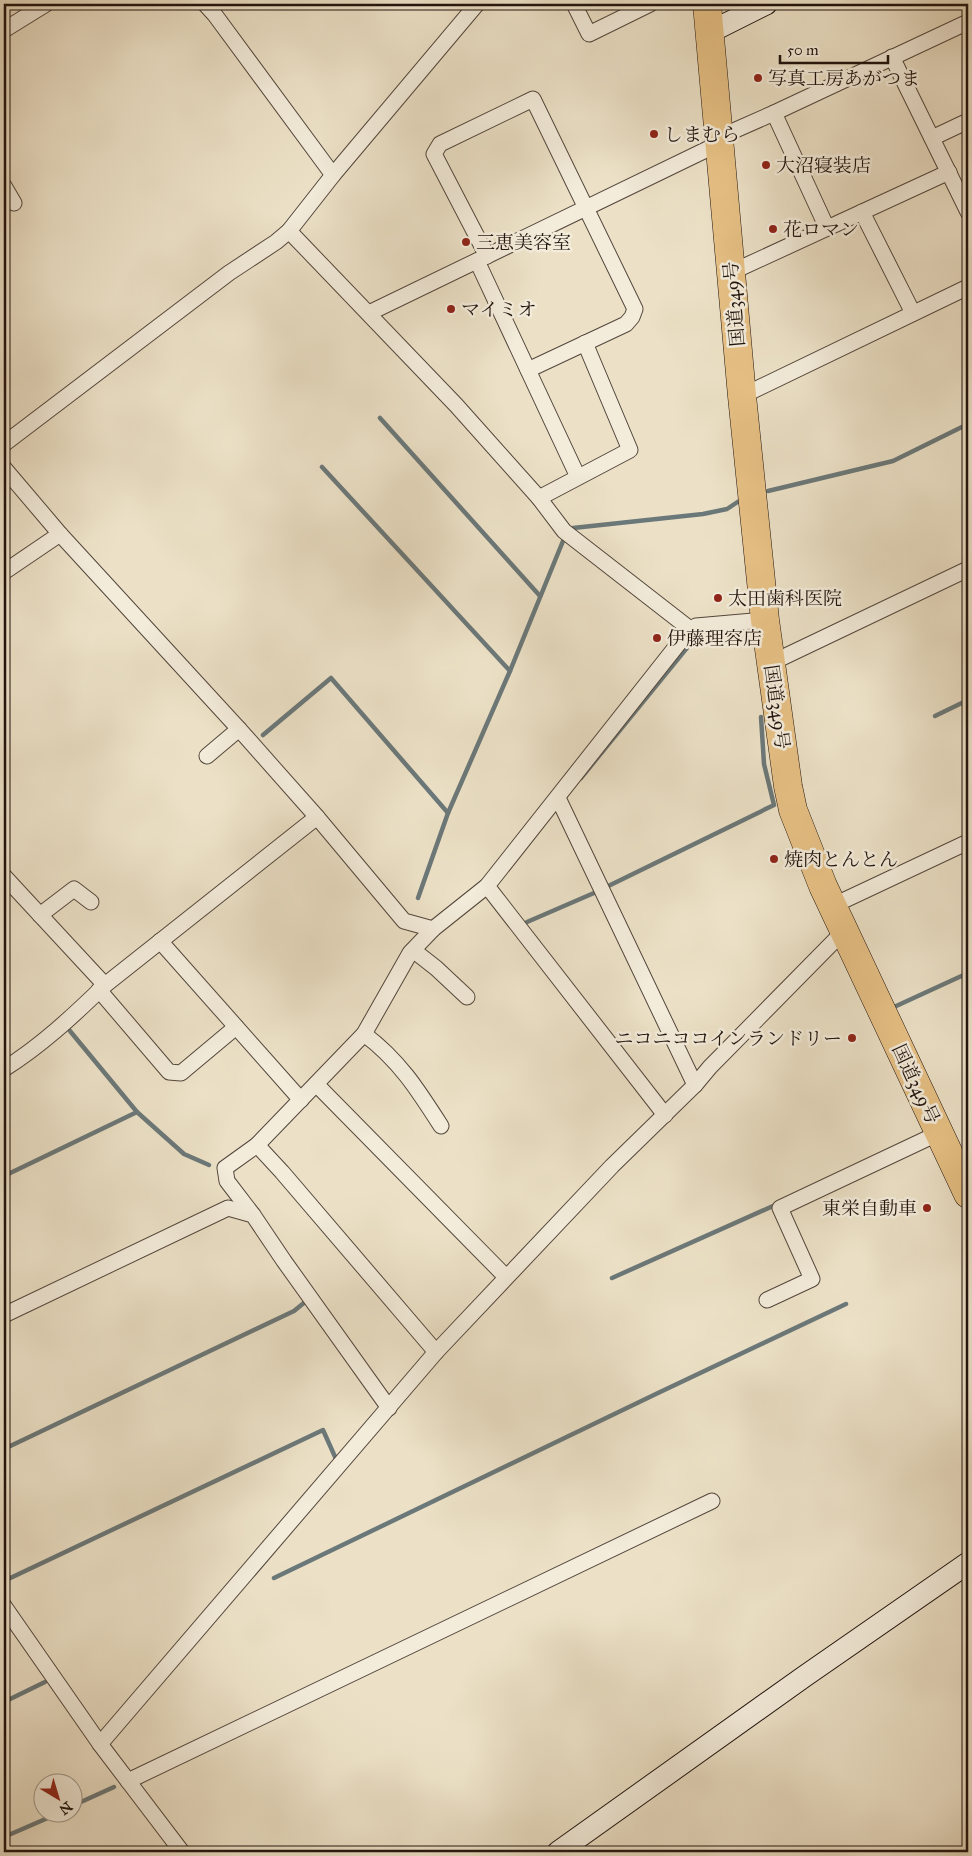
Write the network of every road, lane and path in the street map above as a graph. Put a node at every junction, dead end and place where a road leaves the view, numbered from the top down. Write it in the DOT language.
graph roads {
  1 [pos="46,4"];
  2 [pos="205,4"];
  3 [pos="477,4"];
  4 [pos="574,4"];
  5 [pos="650,4"];
  6 [pos="707,4"];
  7 [pos="766,4"];
  8 [pos="968,22"];
  9 [pos="4,30"];
  10 [pos="710,32"];
  11 [pos="892,57"];
  12 [pos="774,113"];
  13 [pos="968,121"];
  14 [pos="932,138"];
  15 [pos="718,144"];
  16 [pos="949,172"];
  17 [pos="333,175"];
  18 [pos="4,186"];
  19 [pos="14,203"];
  20 [pos="586,208"];
  21 [pos="862,212"];
  22 [pos="968,212"];
  23 [pos="827,228"];
  24 [pos="289,231"];
  25 [pos="482,258"];
  26 [pos="732,272"];
  27 [pos="968,287"];
  28 [pos="370,313"];
  29 [pos="913,313"];
  30 [pos="585,343"];
  31 [pos="528,370"];
  32 [pos="742,396"];
  33 [pos="4,444"];
  34 [pos="4,468"];
  35 [pos="578,477"];
  36 [pos="539,498"];
  37 [pos="60,534"];
  38 [pos="968,569"];
  39 [pos="4,572"];
  40 [pos="766,620"];
  41 [pos="690,628"];
  42 [pos="771,663"];
  43 [pos="239,729"];
  44 [pos="207,756"];
  45 [pos="558,798"];
  46 [pos="317,817"];
  47 [pos="968,842"];
  48 [pos="4,876"];
  49 [pos="487,886"];
  50 [pos="91,902"];
  51 [pos="832,906"];
  52 [pos="40,915"];
  53 [pos="432,929"];
  54 [pos="844,931"];
  55 [pos="160,941"];
  56 [pos="413,950"];
  57 [pos="102,987"];
  58 [pos="467,997"];
  59 [pos="236,1027"];
  60 [pos="364,1034"];
  61 [pos="4,1069"];
  62 [pos="316,1084"];
  63 [pos="695,1085"];
  64 [pos="301,1100"];
  65 [pos="666,1115"];
  66 [pos="441,1126"];
  67 [pos="939,1133"];
  68 [pos="257,1145"];
  69 [pos="968,1194"];
  70 [pos="253,1215"];
  71 [pos="506,1277"];
  72 [pos="767,1300"];
  73 [pos="4,1315"];
  74 [pos="436,1352"];
  75 [pos="389,1408"];
  76 [pos="712,1501"];
  77 [pos="968,1563"];
  78 [pos="4,1606"];
  79 [pos="100,1744"];
  80 [pos="128,1781"];
  81 [pos="182,1852"];
  82 [pos="558,1852"];
  1 -- 9 [label="street"];
  2 -- 17 [label="street"];
  3 -- 17 [label="street"];
  4 -- 5 [label="street"];
  6 -- 10 [label="highway, 国道349号"];
  7 -- 10 [label="street"];
  8 -- 11 [label="street"];
  10 -- 15 [label="highway, 国道349号"];
  11 -- 12 [label="street"];
  11 -- 14 [label="street"];
  12 -- 15 [label="street"];
  12 -- 23 [label="street"];
  13 -- 14 [label="street"];
  14 -- 16 [label="street"];
  15 -- 20 [label="street"];
  15 -- 26 [label="highway, 国道349号"];
  16 -- 21 [label="street"];
  16 -- 22 [label="street"];
  17 -- 24 [label="street"];
  18 -- 19 [label="street"];
  20 -- 25 [label="street"];
  20 -- 25 [label="street"];
  20 -- 30 [label="street"];
  21 -- 23 [label="street"];
  21 -- 29 [label="street"];
  23 -- 26 [label="street"];
  24 -- 28 [label="street"];
  24 -- 33 [label="street"];
  25 -- 28 [label="street"];
  25 -- 31 [label="street"];
  26 -- 32 [label="highway, 国道349号"];
  27 -- 29 [label="street"];
  28 -- 36 [label="street"];
  29 -- 32 [label="street"];
  30 -- 31 [label="street"];
  30 -- 35 [label="street"];
  31 -- 35 [label="street"];
  32 -- 40 [label="highway, 国道349号"];
  34 -- 37 [label="street"];
  35 -- 36 [label="street"];
  36 -- 41 [label="street"];
  37 -- 39 [label="street"];
  37 -- 43 [label="street"];
  38 -- 42 [label="street"];
  40 -- 41 [label="street"];
  40 -- 42 [label="highway, 国道349号"];
  41 -- 45 [label="street"];
  42 -- 51 [label="highway, 国道349号"];
  43 -- 44 [label="street"];
  43 -- 46 [label="street"];
  45 -- 49 [label="street"];
  45 -- 63 [label="street"];
  46 -- 53 [label="street"];
  46 -- 55 [label="street"];
  47 -- 51 [label="street"];
  48 -- 52 [label="street"];
  49 -- 53 [label="street"];
  49 -- 65 [label="street"];
  50 -- 52 [label="street"];
  51 -- 54 [label="highway, 国道349号"];
  52 -- 57 [label="street"];
  53 -- 56 [label="street"];
  54 -- 63 [label="street"];
  54 -- 67 [label="highway, 国道349号"];
  55 -- 57 [label="street"];
  55 -- 59 [label="street"];
  56 -- 58 [label="street"];
  56 -- 60 [label="street"];
  57 -- 59 [label="street"];
  57 -- 61 [label="street"];
  59 -- 64 [label="street"];
  60 -- 62 [label="street"];
  60 -- 66 [label="street"];
  62 -- 64 [label="street"];
  62 -- 71 [label="street"];
  63 -- 65 [label="street"];
  64 -- 68 [label="street"];
  65 -- 71 [label="street"];
  67 -- 69 [label="highway, 国道349号"];
  67 -- 72 [label="street"];
  68 -- 70 [label="street"];
  68 -- 74 [label="street"];
  70 -- 73 [label="street"];
  70 -- 75 [label="street"];
  71 -- 74 [label="street"];
  74 -- 75 [label="street"];
  75 -- 79 [label="street"];
  76 -- 80 [label="street"];
  77 -- 82 [label="street"];
  78 -- 79 [label="street"];
  79 -- 80 [label="street"];
  80 -- 81 [label="street"];
}
